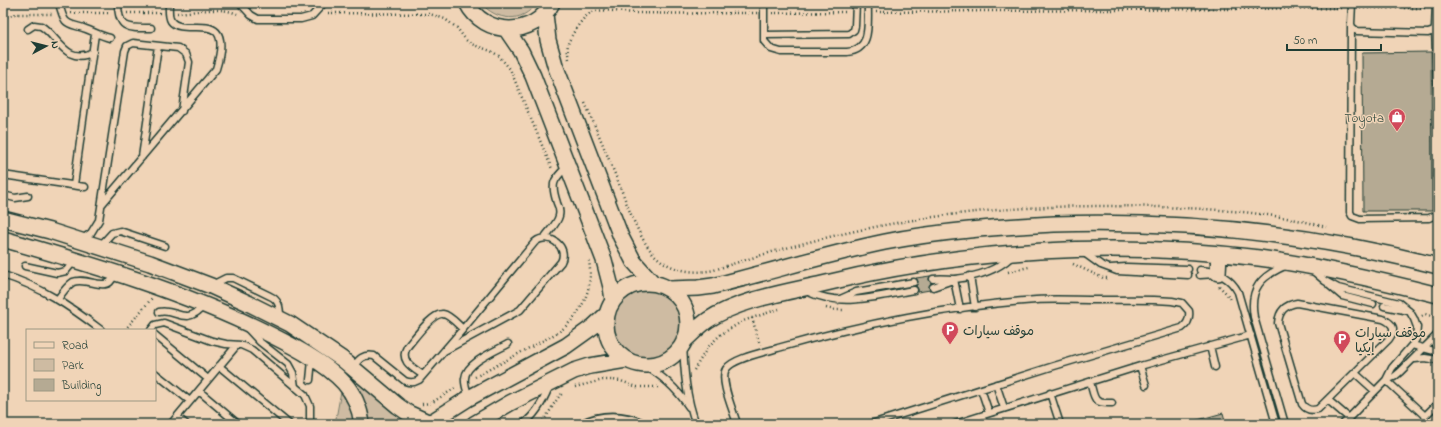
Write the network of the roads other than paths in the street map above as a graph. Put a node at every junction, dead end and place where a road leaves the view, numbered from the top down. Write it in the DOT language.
graph roads {
  1 [pos="59,3"];
  2 [pos="118,3"];
  3 [pos="168,3"];
  4 [pos="240,3"];
  5 [pos="324,3"];
  6 [pos="764,3"];
  7 [pos="856,3"];
  8 [pos="868,3"];
  9 [pos="465,4"];
  10 [pos="1352,6"];
  11 [pos="1436,6"];
  12 [pos="552,7"];
  13 [pos="1351,24"];
  14 [pos="151,28"];
  15 [pos="1435,28"];
  16 [pos="28,29"];
  17 [pos="506,29"];
  18 [pos="95,34"];
  19 [pos="764,35"];
  20 [pos="110,38"];
  21 [pos="158,46"];
  22 [pos="93,52"];
  23 [pos="1438,106"];
  24 [pos="182,111"];
  25 [pos="142,157"];
  26 [pos="568,166"];
  27 [pos="3,175"];
  28 [pos="74,185"];
  29 [pos="85,187"];
  30 [pos="3,195"];
  31 [pos="28,196"];
  32 [pos="102,204"];
  33 [pos="1438,214"];
  34 [pos="3,219"];
  35 [pos="545,238"];
  36 [pos="3,239"];
  37 [pos="80,240"];
  38 [pos="100,246"];
  39 [pos="165,246"];
  40 [pos="1081,249"];
  41 [pos="1017,252"];
  42 [pos="1219,254"];
  43 [pos="74,260"];
  44 [pos="1299,264"];
  45 [pos="25,266"];
  46 [pos="1438,266"];
  47 [pos="1188,272"];
  48 [pos="1200,272"];
  49 [pos="116,273"];
  50 [pos="1218,273"];
  51 [pos="3,275"];
  52 [pos="970,276"];
  53 [pos="933,279"];
  54 [pos="954,279"];
  55 [pos="1325,281"];
  56 [pos="914,282"];
  57 [pos="653,283"];
  58 [pos="933,287"];
  59 [pos="669,289"];
  60 [pos="801,289"];
  61 [pos="914,290"];
  62 [pos="1438,295"];
  63 [pos="58,298"];
  64 [pos="612,300"];
  65 [pos="838,300"];
  66 [pos="1373,304"];
  67 [pos="205,305"];
  68 [pos="1384,306"];
  69 [pos="975,307"];
  70 [pos="960,309"];
  71 [pos="159,312"];
  72 [pos="1410,312"];
  73 [pos="606,315"];
  74 [pos="240,319"];
  75 [pos="100,329"];
  76 [pos="152,329"];
  77 [pos="463,329"];
  78 [pos="1438,334"];
  79 [pos="1251,335"];
  80 [pos="156,336"];
  81 [pos="684,342"];
  82 [pos="237,344"];
  83 [pos="508,344"];
  84 [pos="1412,345"];
  85 [pos="1210,346"];
  86 [pos="1425,348"];
  87 [pos="444,350"];
  88 [pos="1438,352"];
  89 [pos="312,358"];
  90 [pos="1415,359"];
  91 [pos="626,360"];
  92 [pos="1438,360"];
  93 [pos="642,365"];
  94 [pos="219,366"];
  95 [pos="1140,366"];
  96 [pos="353,367"];
  97 [pos="1215,368"];
  98 [pos="1355,373"];
  99 [pos="156,374"];
  100 [pos="423,375"];
  101 [pos="208,379"];
  102 [pos="310,380"];
  103 [pos="1386,380"];
  104 [pos="551,382"];
  105 [pos="1090,382"];
  106 [pos="996,384"];
  107 [pos="1146,386"];
  108 [pos="295,387"];
  109 [pos="981,389"];
  110 [pos="199,391"];
  111 [pos="1375,391"];
  112 [pos="1050,394"];
  113 [pos="469,398"];
  114 [pos="1328,400"];
  115 [pos="190,401"];
  116 [pos="1112,403"];
  117 [pos="1438,403"];
  118 [pos="1004,408"];
  119 [pos="690,410"];
  120 [pos="990,413"];
  121 [pos="177,417"];
  122 [pos="1349,418"];
  123 [pos="531,421"];
  124 [pos="429,423"];
  125 [pos="171,424"];
  126 [pos="186,424"];
  127 [pos="238,424"];
  128 [pos="289,424"];
  129 [pos="310,424"];
  130 [pos="362,424"];
  131 [pos="474,424"];
  132 [pos="523,424"];
  133 [pos="580,424"];
  134 [pos="646,424"];
  135 [pos="696,424"];
  136 [pos="737,424"];
  137 [pos="871,424"];
  138 [pos="955,424"];
  139 [pos="1060,424"];
  140 [pos="1276,424"];
  141 [pos="1285,424"];
  142 [pos="1343,424"];
  1 -- 18 [label="lane"];
  2 -- 14 [label="lane"];
  3 -- 24 [label="lane"];
  4 -- 5 [label="lane"];
  6 -- 19 [label="lane"];
  7 -- 19 [label="lane"];
  8 -- 19 [label="lane"];
  9 -- 17 [label="street"];
  10 -- 13 [label="lane"];
  11 -- 15 [label="lane"];
  12 -- 17 [label="street"];
  12 -- 57 [label="street"];
  13 -- 15 [label="lane"];
  13 -- 33 [label="lane"];
  15 -- 23 [label="lane"];
  16 -- 22 [label="lane"];
  17 -- 26 [label="street"];
  18 -- 20 [label="lane"];
  18 -- 22 [label="lane"];
  21 -- 24 [label="lane"];
  21 -- 25 [label="lane"];
  21 -- 32 [label="lane"];
  22 -- 28 [label="lane"];
  24 -- 25 [label="lane"];
  25 -- 32 [label="lane"];
  26 -- 35 [label="lane"];
  26 -- 64 [label="street"];
  27 -- 28 [label="lane"];
  28 -- 29 [label="lane"];
  30 -- 31 [label="lane"];
  32 -- 37 [label="lane"];
  34 -- 37 [label="street"];
  35 -- 77 [label="lane"];
  35 -- 87 [label="lane"];
  36 -- 43 [label="street"];
  37 -- 38 [label="street"];
  38 -- 39 [label="lane"];
  38 -- 96 [label="street"];
  40 -- 41 [label="street"];
  40 -- 42 [label="street"];
  40 -- 47 [label="lane"];
  41 -- 52 [label="lane"];
  41 -- 60 [label="street"];
  42 -- 44 [label="street"];
  42 -- 50 [label="street"];
  43 -- 45 [label="lane"];
  43 -- 49 [label="street"];
  44 -- 55 [label="lane"];
  44 -- 62 [label="street"];
  44 -- 141 [label="lane"];
  46 -- 59 [label="street"];
  48 -- 50 [label="lane"];
  49 -- 63 [label="lane"];
  49 -- 67 [label="street"];
  50 -- 79 [label="lane"];
  51 -- 63 [label="lane"];
  52 -- 54 [label="lane"];
  52 -- 69 [label="lane"];
  53 -- 54 [label="lane"];
  54 -- 58 [label="lane"];
  54 -- 70 [label="lane"];
  55 -- 66 [label="lane"];
  55 -- 72 [label="lane"];
  56 -- 65 [label="lane"];
  57 -- 59 [label="street"];
  57 -- 64 [label="street"];
  59 -- 81 [label="street"];
  60 -- 65 [label="lane"];
  60 -- 81 [label="street"];
  61 -- 65 [label="lane"];
  63 -- 75 [label="lane"];
  64 -- 73 [label="street"];
  67 -- 71 [label="lane"];
  67 -- 74 [label="street"];
  68 -- 72 [label="lane"];
  69 -- 70 [label="lane"];
  69 -- 106 [label="lane"];
  70 -- 136 [label="lane"];
  72 -- 84 [label="lane"];
  73 -- 91 [label="street"];
  73 -- 113 [label="street"];
  74 -- 89 [label="street"];
  74 -- 108 [label="lane"];
  76 -- 82 [label="lane"];
  77 -- 87 [label="lane"];
  77 -- 100 [label="lane"];
  78 -- 86 [label="lane"];
  79 -- 85 [label="lane"];
  79 -- 140 [label="lane"];
  80 -- 101 [label="lane"];
  81 -- 93 [label="street"];
  81 -- 119 [label="lane"];
  82 -- 94 [label="lane"];
  82 -- 108 [label="lane"];
  83 -- 113 [label="lane"];
  84 -- 86 [label="lane"];
  84 -- 103 [label="lane"];
  85 -- 95 [label="lane"];
  85 -- 97 [label="lane"];
  86 -- 88 [label="lane"];
  86 -- 90 [label="lane"];
  87 -- 100 [label="lane"];
  89 -- 102 [label="lane"];
  89 -- 130 [label="street"];
  90 -- 92 [label="lane"];
  90 -- 103 [label="lane"];
  91 -- 93 [label="street"];
  91 -- 104 [label="street"];
  93 -- 119 [label="lane"];
  94 -- 101 [label="lane"];
  94 -- 128 [label="lane"];
  95 -- 105 [label="lane"];
  95 -- 107 [label="lane"];
  96 -- 100 [label="lane"];
  96 -- 124 [label="street"];
  98 -- 111 [label="lane"];
  98 -- 114 [label="lane"];
  98 -- 114 [label="lane"];
  99 -- 115 [label="lane"];
  101 -- 110 [label="lane"];
  103 -- 111 [label="lane"];
  103 -- 117 [label="lane"];
  104 -- 123 [label="lane"];
  104 -- 131 [label="street"];
  105 -- 112 [label="lane"];
  105 -- 116 [label="lane"];
  106 -- 109 [label="lane"];
  106 -- 118 [label="lane"];
  108 -- 129 [label="lane"];
  109 -- 120 [label="lane"];
  109 -- 137 [label="lane"];
  110 -- 115 [label="lane"];
  110 -- 127 [label="lane"];
  111 -- 122 [label="lane"];
  112 -- 118 [label="lane"];
  112 -- 139 [label="lane"];
  113 -- 124 [label="street"];
  114 -- 122 [label="lane"];
  115 -- 121 [label="lane"];
  118 -- 120 [label="lane"];
  119 -- 135 [label="lane"];
  120 -- 138 [label="lane"];
  121 -- 125 [label="lane"];
  121 -- 126 [label="lane"];
  122 -- 142 [label="lane"];
  123 -- 132 [label="lane"];
  133 -- 134 [label="lane"];
}
